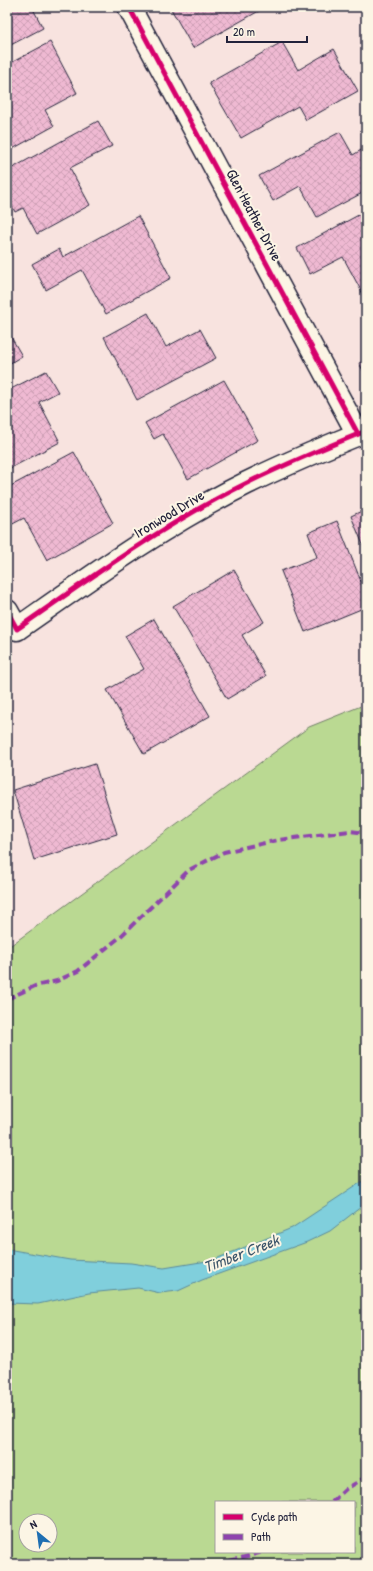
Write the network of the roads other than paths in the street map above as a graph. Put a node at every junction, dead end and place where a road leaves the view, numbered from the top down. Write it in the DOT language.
graph roads {
  1 [pos="130,7"];
  2 [pos="362,433"];
  3 [pos="12,620"];
  1 -- 2 [label="street, Glen Heather Drive"];
  2 -- 3 [label="street, Ironwood Drive"];
}
